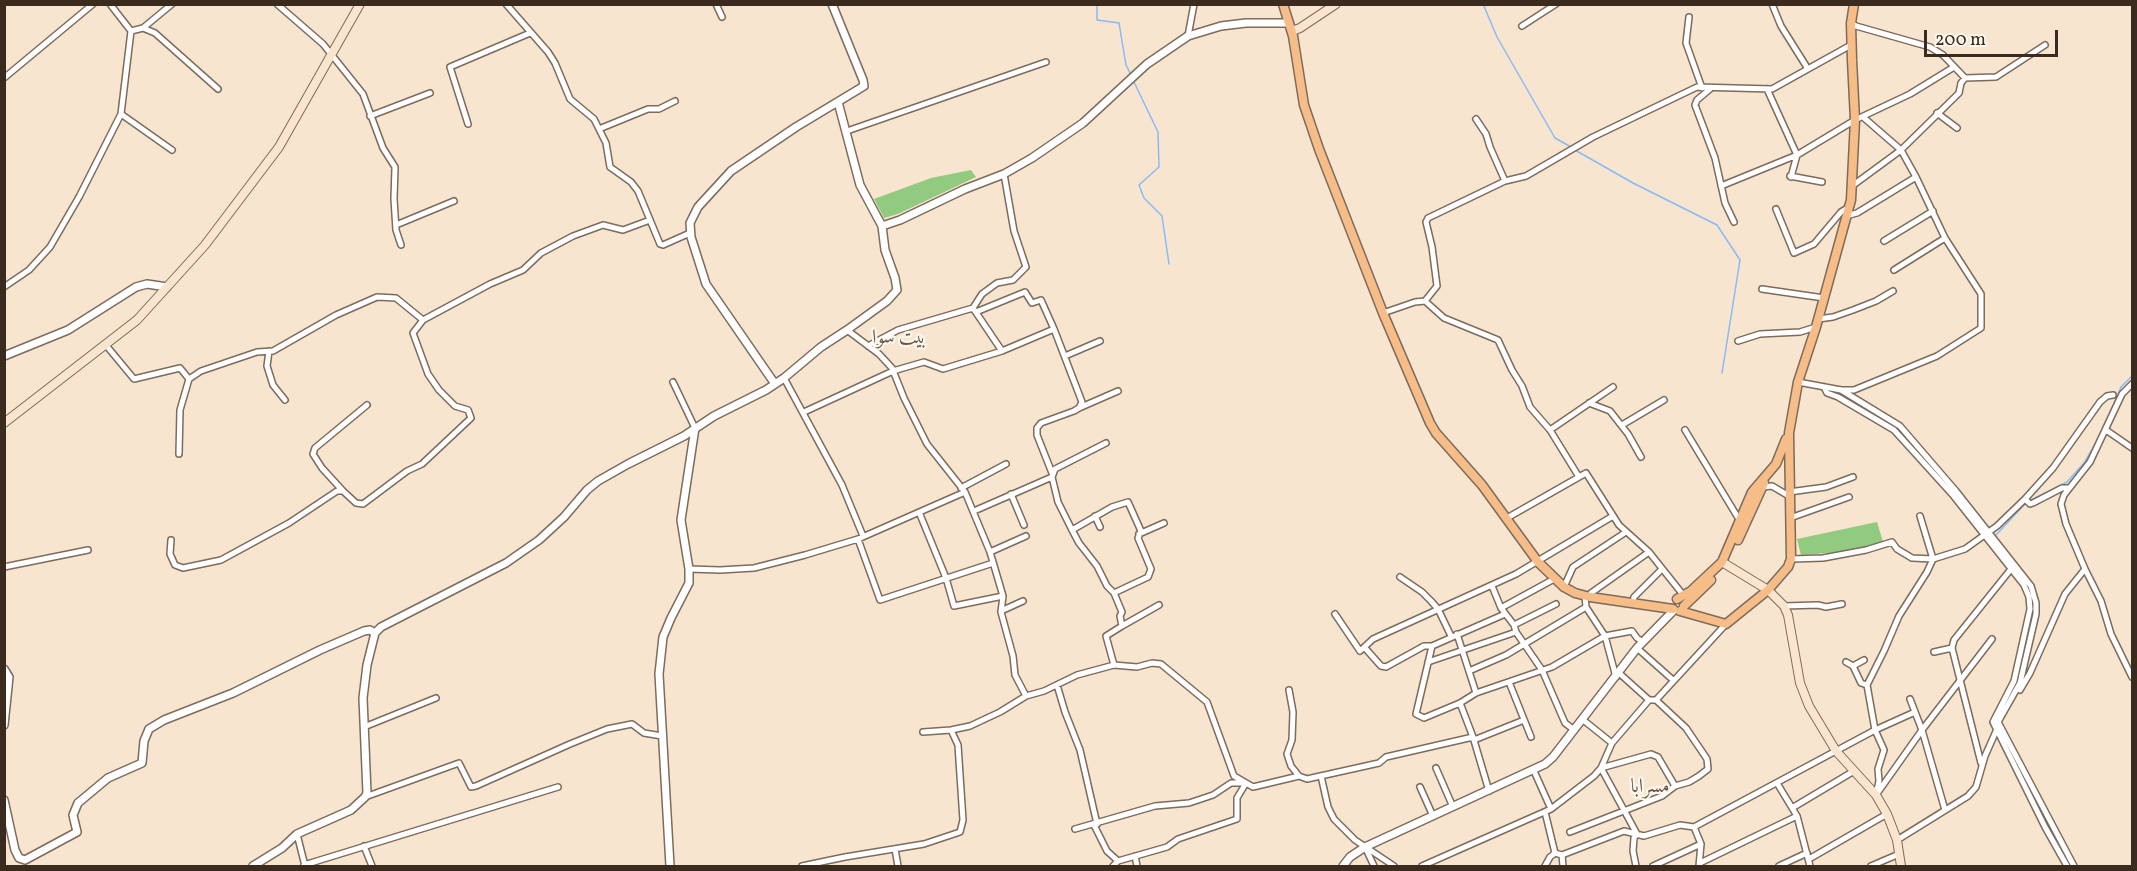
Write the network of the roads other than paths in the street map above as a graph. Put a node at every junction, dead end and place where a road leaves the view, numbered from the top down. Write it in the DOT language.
graph roads {
  1 [pos="93,4"];
  2 [pos="110,4"];
  3 [pos="172,4"];
  4 [pos="277,4"];
  5 [pos="360,4"];
  6 [pos="506,4"];
  7 [pos="716,4"];
  8 [pos="832,4"];
  9 [pos="1194,4"];
  10 [pos="1283,4"];
  11 [pos="1336,4"];
  12 [pos="1556,4"];
  13 [pos="1772,4"];
  14 [pos="1854,4"];
  15 [pos="722,17"];
  16 [pos="1689,17"];
  17 [pos="1851,23"];
  18 [pos="1522,26"];
  19 [pos="1290,27"];
  20 [pos="143,28"];
  21 [pos="131,31"];
  22 [pos="530,33"];
  23 [pos="1188,36"];
  24 [pos="1851,45"];
  25 [pos="2045,45"];
  26 [pos="331,55"];
  27 [pos="1046,62"];
  28 [pos="1954,67"];
  29 [pos="1808,69"];
  30 [pos="6,74"];
  31 [pos="1965,78"];
  32 [pos="1702,88"];
  33 [pos="1712,88"];
  34 [pos="218,89"];
  35 [pos="1767,89"];
  36 [pos="430,93"];
  37 [pos="675,101"];
  38 [pos="838,102"];
  39 [pos="1937,113"];
  40 [pos="121,114"];
  41 [pos="370,116"];
  42 [pos="1476,119"];
  43 [pos="1859,119"];
  44 [pos="468,124"];
  45 [pos="1957,128"];
  46 [pos="600,129"];
  47 [pos="847,131"];
  48 [pos="172,150"];
  49 [pos="1901,150"];
  50 [pos="1797,155"];
  51 [pos="1004,174"];
  52 [pos="1916,177"];
  53 [pos="1505,181"];
  54 [pos="1822,182"];
  55 [pos="1721,186"];
  56 [pos="1852,186"];
  57 [pos="454,201"];
  58 [pos="1776,209"];
  59 [pos="1933,211"];
  60 [pos="1848,212"];
  61 [pos="650,220"];
  62 [pos="1734,222"];
  63 [pos="396,225"];
  64 [pos="882,225"];
  65 [pos="690,233"];
  66 [pos="1945,238"];
  67 [pos="1884,241"];
  68 [pos="401,245"];
  69 [pos="1894,270"];
  70 [pos="4,287"];
  71 [pos="167,287"];
  72 [pos="1762,289"];
  73 [pos="1893,291"];
  74 [pos="1824,298"];
  75 [pos="1425,301"];
  76 [pos="974,310"];
  77 [pos="1383,313"];
  78 [pos="423,320"];
  79 [pos="1817,323"];
  80 [pos="1054,329"];
  81 [pos="848,330"];
  82 [pos="1100,341"];
  83 [pos="1738,341"];
  84 [pos="105,344"];
  85 [pos="868,346"];
  86 [pos="269,351"];
  87 [pos="1002,351"];
  88 [pos="4,356"];
  89 [pos="1065,356"];
  90 [pos="893,371"];
  91 [pos="784,378"];
  92 [pos="189,379"];
  93 [pos="673,382"];
  94 [pos="1798,382"];
  95 [pos="775,384"];
  96 [pos="2133,384"];
  97 [pos="1613,387"];
  98 [pos="1824,387"];
  99 [pos="1841,390"];
  100 [pos="1118,391"];
  101 [pos="2113,395"];
  102 [pos="285,400"];
  103 [pos="1664,400"];
  104 [pos="1589,403"];
  105 [pos="367,405"];
  106 [pos="1079,408"];
  107 [pos="804,412"];
  108 [pos="4,423"];
  109 [pos="1622,425"];
  110 [pos="695,428"];
  111 [pos="1550,430"];
  112 [pos="1685,430"];
  113 [pos="2106,430"];
  114 [pos="1789,433"];
  115 [pos="1106,443"];
  116 [pos="2133,448"];
  117 [pos="179,454"];
  118 [pos="1641,458"];
  119 [pos="1006,464"];
  120 [pos="1052,475"];
  121 [pos="1768,475"];
  122 [pos="1579,477"];
  123 [pos="1853,477"];
  124 [pos="1761,488"];
  125 [pos="2068,489"];
  126 [pos="963,490"];
  127 [pos="343,491"];
  128 [pos="1011,494"];
  129 [pos="1790,494"];
  130 [pos="1849,497"];
  131 [pos="2025,499"];
  132 [pos="974,511"];
  133 [pos="919,512"];
  134 [pos="1095,516"];
  135 [pos="1613,516"];
  136 [pos="1920,516"];
  137 [pos="1507,518"];
  138 [pos="1790,518"];
  139 [pos="1740,522"];
  140 [pos="1164,523"];
  141 [pos="1024,525"];
  142 [pos="1100,526"];
  143 [pos="1072,530"];
  144 [pos="1626,532"];
  145 [pos="1139,534"];
  146 [pos="1986,534"];
  147 [pos="1026,536"];
  148 [pos="860,538"];
  149 [pos="171,540"];
  150 [pos="88,550"];
  151 [pos="990,552"];
  152 [pos="1649,552"];
  153 [pos="1933,559"];
  154 [pos="1791,560"];
  155 [pos="1538,561"];
  156 [pos="993,563"];
  157 [pos="1724,563"];
  158 [pos="4,567"];
  159 [pos="689,569"];
  160 [pos="1662,569"];
  161 [pos="2011,569"];
  162 [pos="2085,569"];
  163 [pos="1400,577"];
  164 [pos="946,578"];
  165 [pos="1554,579"];
  166 [pos="1492,586"];
  167 [pos="1564,587"];
  168 [pos="1768,590"];
  169 [pos="1114,593"];
  170 [pos="1003,596"];
  171 [pos="1587,596"];
  172 [pos="1681,598"];
  173 [pos="1023,601"];
  174 [pos="1556,604"];
  175 [pos="1633,604"];
  176 [pos="1842,604"];
  177 [pos="1160,605"];
  178 [pos="1586,606"];
  179 [pos="1784,606"];
  180 [pos="1501,608"];
  181 [pos="1438,609"];
  182 [pos="1678,609"];
  183 [pos="1001,611"];
  184 [pos="1335,614"];
  185 [pos="1505,614"];
  186 [pos="1726,624"];
  187 [pos="1122,626"];
  188 [pos="1515,628"];
  189 [pos="375,633"];
  190 [pos="1454,635"];
  191 [pos="1605,636"];
  192 [pos="1992,639"];
  193 [pos="1525,644"];
  194 [pos="1640,645"];
  195 [pos="1432,646"];
  196 [pos="1365,648"];
  197 [pos="1952,648"];
  198 [pos="1462,651"];
  199 [pos="1934,652"];
  200 [pos="1864,660"];
  201 [pos="1428,662"];
  202 [pos="1846,662"];
  203 [pos="1114,665"];
  204 [pos="1852,666"];
  205 [pos="4,669"];
  206 [pos="1542,670"];
  207 [pos="1469,671"];
  208 [pos="1617,675"];
  209 [pos="2133,676"];
  210 [pos="1673,680"];
  211 [pos="1509,682"];
  212 [pos="1960,682"];
  213 [pos="1057,685"];
  214 [pos="1867,685"];
  215 [pos="1290,690"];
  216 [pos="1476,693"];
  217 [pos="1026,696"];
  218 [pos="436,698"];
  219 [pos="1910,699"];
  220 [pos="1649,700"];
  221 [pos="1656,700"];
  222 [pos="1460,703"];
  223 [pos="1915,712"];
  224 [pos="1582,718"];
  225 [pos="1524,720"];
  226 [pos="4,725"];
  227 [pos="364,727"];
  228 [pos="1998,728"];
  229 [pos="1573,729"];
  230 [pos="951,730"];
  231 [pos="1875,730"];
  232 [pos="1923,730"];
  233 [pos="924,732"];
  234 [pos="662,736"];
  235 [pos="1531,737"];
  236 [pos="1473,738"];
  237 [pos="1612,743"];
  238 [pos="1836,751"];
  239 [pos="1982,765"];
  240 [pos="1436,768"];
  241 [pos="1601,768"];
  242 [pos="1534,771"];
  243 [pos="1854,771"];
  244 [pos="1299,776"];
  245 [pos="1321,776"];
  246 [pos="1246,783"];
  247 [pos="1777,783"];
  248 [pos="1675,786"];
  249 [pos="558,787"];
  250 [pos="1420,787"];
  251 [pos="1489,791"];
  252 [pos="1876,795"];
  253 [pos="365,797"];
  254 [pos="4,800"];
  255 [pos="1453,807"];
  256 [pos="1792,808"];
  257 [pos="1945,810"];
  258 [pos="1548,811"];
  259 [pos="1624,811"];
  260 [pos="1887,814"];
  261 [pos="1433,816"];
  262 [pos="1797,816"];
  263 [pos="1096,824"];
  264 [pos="1694,827"];
  265 [pos="1075,829"];
  266 [pos="1570,832"];
  267 [pos="297,834"];
  268 [pos="1637,834"];
  269 [pos="1897,840"];
  270 [pos="1701,844"];
  271 [pos="364,846"];
  272 [pos="1365,847"];
  273 [pos="2060,848"];
  274 [pos="895,849"];
  275 [pos="1555,853"];
  276 [pos="1899,854"];
  277 [pos="1562,855"];
  278 [pos="1135,856"];
  279 [pos="1808,856"];
  280 [pos="1118,861"];
  281 [pos="1700,865"];
  282 [pos="305,866"];
  283 [pos="253,867"];
  284 [pos="372,867"];
  285 [pos="670,867"];
  286 [pos="802,867"];
  287 [pos="898,867"];
  288 [pos="1113,867"];
  289 [pos="1137,867"];
  290 [pos="1343,867"];
  291 [pos="1374,867"];
  292 [pos="1394,867"];
  293 [pos="1422,867"];
  294 [pos="1545,867"];
  295 [pos="1563,867"];
  296 [pos="1636,867"];
  297 [pos="1653,867"];
  298 [pos="1779,867"];
  299 [pos="1810,867"];
  300 [pos="1871,867"];
  301 [pos="1900,867"];
  302 [pos="2067,867"];
  303 [pos="2074,867"];
  1 -- 30 [label="street"];
  2 -- 21 [label="street"];
  3 -- 20 [label="street"];
  4 -- 26 [label="street"];
  5 -- 26 [label="main road"];
  6 -- 22 [label="street"];
  7 -- 15 [label="street"];
  8 -- 38 [label="street"];
  9 -- 23 [label="street"];
  10 -- 19 [label="main road"];
  11 -- 19 [label="main road"];
  12 -- 18 [label="street"];
  13 -- 29 [label="street"];
  14 -- 17 [label="main road"];
  16 -- 32 [label="street"];
  17 -- 24 [label="main road"];
  17 -- 28 [label="street"];
  19 -- 23 [label="street"];
  19 -- 77 [label="main road"];
  20 -- 21 [label="street"];
  20 -- 34 [label="street"];
  21 -- 40 [label="street"];
  22 -- 44 [label="street"];
  22 -- 46 [label="street"];
  23 -- 51 [label="street"];
  24 -- 29 [label="street"];
  24 -- 43 [label="main road"];
  25 -- 31 [label="street"];
  26 -- 41 [label="street"];
  26 -- 71 [label="main road"];
  27 -- 47 [label="street"];
  28 -- 31 [label="street"];
  28 -- 43 [label="street"];
  29 -- 35 [label="street"];
  31 -- 39 [label="street"];
  32 -- 33 [label="street"];
  32 -- 53 [label="street"];
  33 -- 35 [label="street"];
  33 -- 55 [label="street"];
  35 -- 50 [label="street"];
  36 -- 41 [label="street"];
  37 -- 46 [label="street"];
  38 -- 47 [label="street"];
  38 -- 65 [label="street"];
  39 -- 45 [label="street"];
  39 -- 49 [label="street"];
  40 -- 48 [label="street"];
  40 -- 70 [label="street"];
  41 -- 63 [label="street"];
  42 -- 53 [label="street"];
  43 -- 49 [label="street"];
  43 -- 50 [label="street"];
  43 -- 56 [label="main road"];
  46 -- 61 [label="street"];
  47 -- 64 [label="street"];
  49 -- 52 [label="street"];
  49 -- 56 [label="street"];
  50 -- 54 [label="street"];
  50 -- 55 [label="street"];
  51 -- 64 [label="street"];
  51 -- 76 [label="street"];
  52 -- 59 [label="street"];
  52 -- 60 [label="street"];
  53 -- 75 [label="street"];
  55 -- 62 [label="street"];
  56 -- 60 [label="main road"];
  57 -- 63 [label="street"];
  58 -- 60 [label="street"];
  59 -- 66 [label="street"];
  59 -- 67 [label="street"];
  60 -- 74 [label="main road"];
  61 -- 65 [label="street"];
  61 -- 78 [label="street"];
  63 -- 68 [label="street"];
  64 -- 81 [label="street"];
  65 -- 95 [label="street"];
  66 -- 69 [label="street"];
  66 -- 99 [label="street"];
  71 -- 84 [label="main road"];
  71 -- 88 [label="street"];
  72 -- 74 [label="street"];
  73 -- 79 [label="street"];
  74 -- 79 [label="main road"];
  75 -- 77 [label="street"];
  75 -- 111 [label="street"];
  76 -- 80 [label="street"];
  76 -- 85 [label="street"];
  76 -- 87 [label="street"];
  77 -- 137 [label="main road"];
  78 -- 86 [label="street"];
  78 -- 127 [label="street"];
  79 -- 83 [label="street"];
  79 -- 94 [label="main road"];
  80 -- 87 [label="street"];
  80 -- 89 [label="street"];
  81 -- 85 [label="street"];
  81 -- 91 [label="street"];
  82 -- 89 [label="street"];
  84 -- 92 [label="street"];
  84 -- 108 [label="main road"];
  85 -- 90 [label="street"];
  86 -- 92 [label="street"];
  86 -- 102 [label="street"];
  87 -- 90 [label="street"];
  89 -- 106 [label="street"];
  90 -- 107 [label="street"];
  90 -- 126 [label="street"];
  91 -- 95 [label="street"];
  91 -- 107 [label="street"];
  92 -- 117 [label="street"];
  93 -- 110 [label="street"];
  94 -- 98 [label="street"];
  94 -- 114 [label="main road"];
  95 -- 110 [label="street"];
  96 -- 113 [label="street"];
  97 -- 104 [label="street"];
  98 -- 99 [label="street"];
  98 -- 146 [label="street"];
  99 -- 146 [label="street"];
  100 -- 106 [label="street"];
  101 -- 131 [label="street"];
  103 -- 109 [label="street"];
  104 -- 109 [label="street"];
  104 -- 111 [label="street"];
  105 -- 127 [label="street"];
  106 -- 120 [label="street"];
  107 -- 148 [label="street"];
  109 -- 118 [label="street"];
  110 -- 159 [label="street"];
  110 -- 189 [label="street"];
  111 -- 122 [label="street"];
  112 -- 139 [label="street"];
  113 -- 116 [label="street"];
  113 -- 125 [label="street"];
  114 -- 121 [label="main road"];
  114 -- 129 [label="main road"];
  115 -- 120 [label="street"];
  119 -- 126 [label="street"];
  120 -- 128 [label="street"];
  120 -- 143 [label="street"];
  121 -- 124 [label="main road"];
  121 -- 139 [label="main road"];
  122 -- 135 [label="street"];
  122 -- 137 [label="street"];
  123 -- 129 [label="street"];
  124 -- 129 [label="street"];
  124 -- 157 [label="main road"];
  125 -- 131 [label="street"];
  125 -- 162 [label="street"];
  126 -- 132 [label="street"];
  126 -- 133 [label="street"];
  127 -- 149 [label="street"];
  128 -- 132 [label="street"];
  128 -- 141 [label="street"];
  129 -- 138 [label="main road"];
  130 -- 138 [label="street"];
  131 -- 146 [label="street"];
  132 -- 151 [label="street"];
  133 -- 148 [label="street"];
  133 -- 164 [label="street"];
  134 -- 142 [label="street"];
  134 -- 143 [label="street"];
  134 -- 145 [label="street"];
  135 -- 144 [label="street"];
  135 -- 155 [label="street"];
  136 -- 153 [label="street"];
  137 -- 155 [label="main road"];
  138 -- 154 [label="main road"];
  139 -- 157 [label="main road"];
  140 -- 145 [label="street"];
  143 -- 169 [label="street"];
  144 -- 152 [label="street"];
  144 -- 167 [label="street"];
  145 -- 169 [label="street"];
  146 -- 153 [label="street"];
  146 -- 161 [label="street"];
  146 -- 228 [label="street"];
  147 -- 151 [label="street"];
  148 -- 159 [label="street"];
  148 -- 164 [label="street"];
  150 -- 158 [label="street"];
  151 -- 156 [label="street"];
  152 -- 160 [label="street"];
  152 -- 171 [label="street"];
  153 -- 154 [label="street"];
  153 -- 214 [label="street"];
  154 -- 168 [label="main road"];
  155 -- 165 [label="main road"];
  155 -- 166 [label="street"];
  156 -- 164 [label="street"];
  156 -- 170 [label="street"];
  157 -- 168 [label="main road"];
  157 -- 172 [label="main road"];
  157 -- 182 [label="main road"];
  159 -- 234 [label="street"];
  160 -- 172 [label="street"];
  160 -- 175 [label="street"];
  161 -- 197 [label="street"];
  161 -- 228 [label="street"];
  162 -- 209 [label="street"];
  162 -- 228 [label="street"];
  163 -- 181 [label="street"];
  164 -- 170 [label="street"];
  165 -- 167 [label="main road"];
  165 -- 180 [label="street"];
  166 -- 180 [label="street"];
  166 -- 181 [label="street"];
  167 -- 171 [label="main road"];
  168 -- 179 [label="main road"];
  168 -- 186 [label="main road"];
  169 -- 187 [label="street"];
  170 -- 183 [label="street"];
  171 -- 175 [label="main road"];
  171 -- 178 [label="street"];
  172 -- 182 [label="main road"];
  173 -- 183 [label="street"];
  174 -- 188 [label="street"];
  175 -- 182 [label="main road"];
  176 -- 179 [label="street"];
  177 -- 187 [label="street"];
  178 -- 191 [label="street"];
  178 -- 193 [label="street"];
  179 -- 238 [label="main road"];
  180 -- 185 [label="street"];
  181 -- 190 [label="street"];
  181 -- 196 [label="street"];
  182 -- 186 [label="main road"];
  182 -- 194 [label="street"];
  183 -- 217 [label="street"];
  184 -- 196 [label="street"];
  185 -- 188 [label="street"];
  185 -- 190 [label="street"];
  186 -- 210 [label="street"];
  187 -- 203 [label="street"];
  188 -- 193 [label="street"];
  188 -- 198 [label="street"];
  189 -- 227 [label="street"];
  189 -- 254 [label="street"];
  190 -- 195 [label="street"];
  190 -- 198 [label="street"];
  191 -- 194 [label="street"];
  191 -- 206 [label="street"];
  191 -- 208 [label="street"];
  192 -- 212 [label="street"];
  193 -- 206 [label="street"];
  193 -- 207 [label="street"];
  194 -- 208 [label="street"];
  194 -- 210 [label="street"];
  195 -- 196 [label="street"];
  195 -- 201 [label="street"];
  197 -- 199 [label="street"];
  197 -- 212 [label="street"];
  198 -- 201 [label="street"];
  198 -- 207 [label="street"];
  200 -- 204 [label="street"];
  201 -- 222 [label="street"];
  202 -- 204 [label="street"];
  203 -- 213 [label="street"];
  203 -- 246 [label="street"];
  204 -- 214 [label="street"];
  205 -- 226 [label="street"];
  206 -- 211 [label="street"];
  206 -- 229 [label="street"];
  207 -- 216 [label="street"];
  208 -- 220 [label="street"];
  208 -- 224 [label="street"];
  210 -- 221 [label="street"];
  211 -- 216 [label="street"];
  211 -- 225 [label="street"];
  212 -- 232 [label="street"];
  212 -- 239 [label="street"];
  213 -- 217 [label="street"];
  213 -- 263 [label="street"];
  214 -- 231 [label="street"];
  215 -- 244 [label="street"];
  216 -- 222 [label="street"];
  217 -- 230 [label="street"];
  218 -- 227 [label="street"];
  219 -- 223 [label="street"];
  220 -- 221 [label="street"];
  220 -- 237 [label="street"];
  221 -- 248 [label="street"];
  222 -- 236 [label="street"];
  223 -- 231 [label="street"];
  223 -- 232 [label="street"];
  224 -- 229 [label="street"];
  224 -- 237 [label="street"];
  225 -- 235 [label="street"];
  225 -- 236 [label="street"];
  227 -- 253 [label="street"];
  228 -- 239 [label="street"];
  228 -- 273 [label="street"];
  229 -- 242 [label="street"];
  230 -- 233 [label="street"];
  230 -- 274 [label="street"];
  231 -- 238 [label="street"];
  231 -- 252 [label="street"];
  232 -- 252 [label="street"];
  232 -- 257 [label="street"];
  234 -- 253 [label="street"];
  234 -- 285 [label="street"];
  236 -- 245 [label="street"];
  236 -- 251 [label="street"];
  237 -- 241 [label="street"];
  238 -- 243 [label="main road"];
  238 -- 247 [label="street"];
  239 -- 257 [label="street"];
  240 -- 255 [label="street"];
  241 -- 248 [label="street"];
  241 -- 258 [label="street"];
  241 -- 259 [label="street"];
  242 -- 251 [label="street"];
  242 -- 258 [label="street"];
  243 -- 252 [label="main road"];
  243 -- 256 [label="street"];
  244 -- 245 [label="street"];
  244 -- 246 [label="street"];
  245 -- 272 [label="street"];
  246 -- 263 [label="street"];
  246 -- 278 [label="street"];
  247 -- 256 [label="street"];
  247 -- 264 [label="street"];
  248 -- 259 [label="street"];
  249 -- 271 [label="street"];
  250 -- 261 [label="street"];
  251 -- 255 [label="street"];
  252 -- 260 [label="main road"];
  253 -- 267 [label="street"];
  255 -- 261 [label="street"];
  256 -- 262 [label="street"];
  257 -- 269 [label="street"];
  258 -- 275 [label="street"];
  258 -- 293 [label="street"];
  259 -- 266 [label="street"];
  259 -- 268 [label="street"];
  260 -- 269 [label="main road"];
  260 -- 279 [label="street"];
  261 -- 272 [label="street"];
  262 -- 279 [label="street"];
  262 -- 281 [label="street"];
  263 -- 265 [label="street"];
  263 -- 280 [label="street"];
  264 -- 268 [label="street"];
  264 -- 270 [label="street"];
  267 -- 282 [label="street"];
  267 -- 283 [label="street"];
  268 -- 277 [label="street"];
  268 -- 296 [label="street"];
  269 -- 276 [label="main road"];
  270 -- 281 [label="street"];
  270 -- 297 [label="street"];
  271 -- 282 [label="street"];
  271 -- 284 [label="street"];
  272 -- 290 [label="street"];
  272 -- 291 [label="street"];
  272 -- 292 [label="street"];
  273 -- 302 [label="street"];
  273 -- 303 [label="street"];
  274 -- 286 [label="street"];
  274 -- 287 [label="street"];
  275 -- 277 [label="street"];
  275 -- 294 [label="street"];
  276 -- 300 [label="street"];
  276 -- 301 [label="main road"];
  277 -- 295 [label="street"];
  278 -- 280 [label="street"];
  278 -- 289 [label="street"];
  279 -- 298 [label="street"];
  279 -- 299 [label="street"];
  280 -- 288 [label="street"];
}
